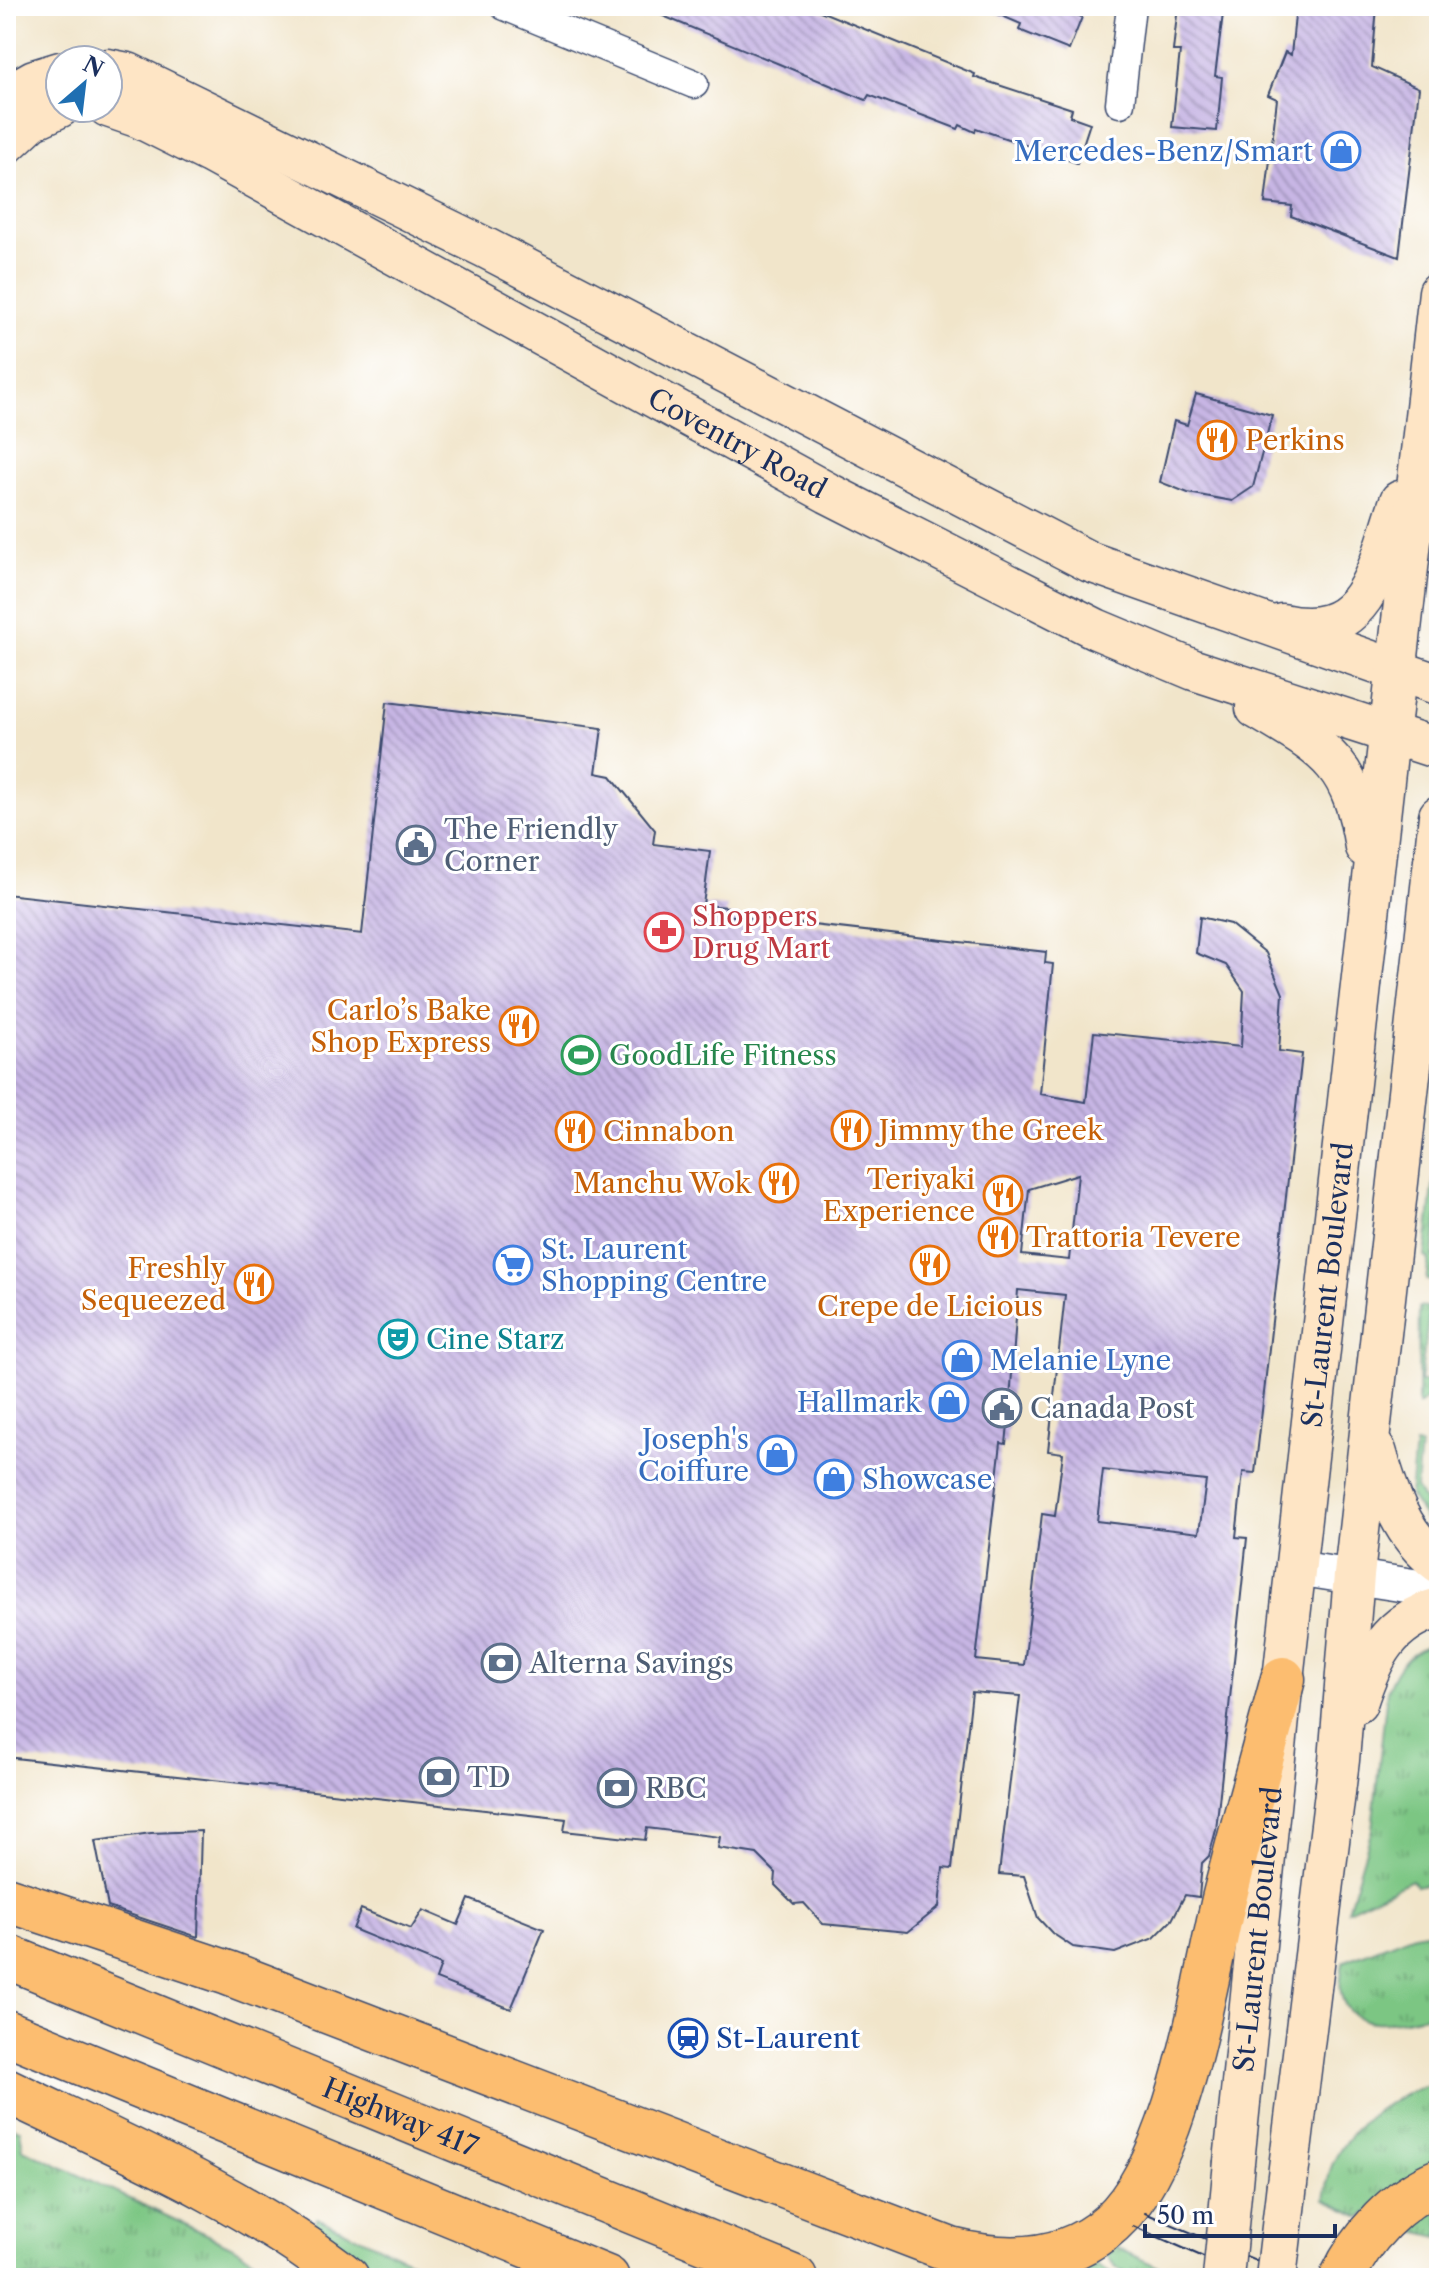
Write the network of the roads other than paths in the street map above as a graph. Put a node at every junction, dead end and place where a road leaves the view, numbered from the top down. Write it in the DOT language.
graph roads {
  1 [pos="505,6"];
  2 [pos="1131,6"];
  3 [pos="124,72"];
  4 [pos="44,77"];
  5 [pos="694,84"];
  6 [pos="6,96"];
  7 [pos="1120,103"];
  8 [pos="124,112"];
  9 [pos="44,114"];
  10 [pos="6,144"];
  11 [pos="1439,292"];
  12 [pos="1424,433"];
  13 [pos="1191,600"];
  14 [pos="1194,670"];
  15 [pos="1396,672"];
  16 [pos="1439,685"];
  17 [pos="1388,735"];
  18 [pos="1439,749"];
  19 [pos="1439,816"];
  20 [pos="1436,870"];
  21 [pos="1372,886"];
  22 [pos="1327,1292"];
  23 [pos="1386,1296"];
  24 [pos="1371,1435"];
  25 [pos="1439,1563"];
  26 [pos="1296,1568"];
  27 [pos="1354,1575"];
  28 [pos="1439,1590"];
  29 [pos="1439,1608"];
  30 [pos="1283,1679"];
  31 [pos="1339,1760"];
  32 [pos="6,1899"];
  33 [pos="6,1956"];
  34 [pos="6,2032"];
  35 [pos="6,2090"];
  36 [pos="1439,2181"];
  37 [pos="347,2278"];
  38 [pos="607,2278"];
  39 [pos="795,2278"];
  40 [pos="1223,2278"];
  41 [pos="1276,2278"];
  42 [pos="1342,2278"];
  1 -- 5 [label="street"];
  2 -- 7 [label="street"];
  3 -- 13 [label="main road, Coventry Road"];
  4 -- 6 [label="main road"];
  8 -- 14 [label="main road, Coventry Road"];
  9 -- 10 [label="main road"];
  11 -- 12 [label="main road, St-Laurent Boulevard"];
  12 -- 13 [label="main road"];
  12 -- 15 [label="main road, St-Laurent Boulevard"];
  13 -- 15 [label="main road, Coventry Road"];
  14 -- 17 [label="main road, Coventry Road"];
  14 -- 21 [label="main road"];
  15 -- 16 [label="main road, Coventry Road"];
  15 -- 17 [label="main road, St-Laurent Boulevard"];
  17 -- 18 [label="main road, Coventry Road"];
  17 -- 21 [label="main road, St-Laurent Boulevard"];
  19 -- 20 [label="main road, St-Laurent Boulevard"];
  20 -- 23 [label="main road, St-Laurent Boulevard"];
  21 -- 22 [label="main road, St-Laurent Boulevard"];
  22 -- 23 [label="main road"];
  22 -- 26 [label="main road, St-Laurent Boulevard"];
  23 -- 24 [label="main road, St-Laurent Boulevard"];
  24 -- 25 [label="main road"];
  24 -- 27 [label="main road, St-Laurent Boulevard"];
  26 -- 27 [label="street"];
  26 -- 30 [label="main road, St-Laurent Boulevard"];
  27 -- 28 [label="street"];
  27 -- 31 [label="main road, St-Laurent Boulevard"];
  29 -- 31 [label="main road"];
  30 -- 32 [label="highway"];
  30 -- 40 [label="main road, St-Laurent Boulevard, bridge"];
  31 -- 41 [label="main road, St-Laurent Boulevard, bridge"];
  33 -- 39 [label="highway, Highway 417"];
  34 -- 38 [label="highway"];
  35 -- 37 [label="highway"];
  36 -- 42 [label="highway"];
}
